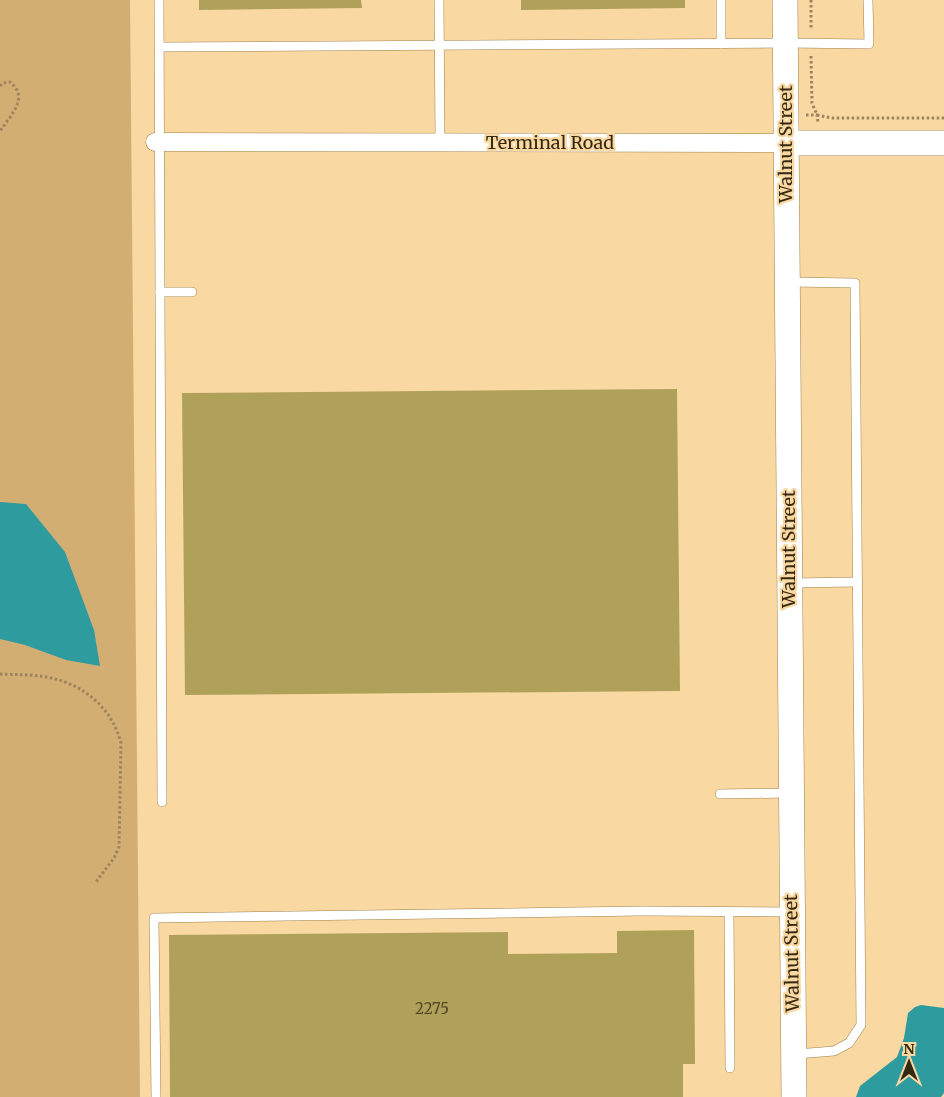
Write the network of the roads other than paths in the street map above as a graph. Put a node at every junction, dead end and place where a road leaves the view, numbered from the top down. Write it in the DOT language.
graph roads {
  1 [pos="159,0"];
  2 [pos="439,0"];
  3 [pos="721,0"];
  4 [pos="785,0"];
  5 [pos="868,0"];
  6 [pos="785,43"];
  7 [pos="721,44"];
  8 [pos="439,46"];
  9 [pos="160,47"];
  10 [pos="158,142"];
  11 [pos="440,142"];
  12 [pos="786,142"];
  13 [pos="944,143"];
  14 [pos="787,282"];
  15 [pos="160,292"];
  16 [pos="192,292"];
  17 [pos="858,582"];
  18 [pos="789,583"];
  19 [pos="791,793"];
  20 [pos="720,794"];
  21 [pos="162,802"];
  22 [pos="729,912"];
  23 [pos="792,912"];
  24 [pos="793,1054"];
  25 [pos="730,1068"];
  26 [pos="156,1097"];
  27 [pos="794,1097"];
  1 -- 9 [label="lane"];
  2 -- 8 [label="lane"];
  3 -- 7 [label="lane"];
  4 -- 6 [label="street, Walnut Street"];
  5 -- 6 [label="lane"];
  6 -- 7 [label="lane"];
  6 -- 12 [label="street, Walnut Street"];
  7 -- 8 [label="lane"];
  8 -- 9 [label="lane"];
  8 -- 11 [label="lane"];
  9 -- 10 [label="lane"];
  10 -- 11 [label="street, Terminal Road"];
  10 -- 15 [label="lane"];
  11 -- 12 [label="street, Terminal Road"];
  12 -- 13 [label="street, Terminal Road"];
  12 -- 14 [label="street, Walnut Street"];
  14 -- 17 [label="lane"];
  14 -- 18 [label="street, Walnut Street"];
  15 -- 16 [label="lane"];
  15 -- 21 [label="lane"];
  17 -- 18 [label="lane"];
  17 -- 24 [label="lane"];
  18 -- 19 [label="street, Walnut Street"];
  19 -- 20 [label="lane"];
  19 -- 23 [label="street, Walnut Street"];
  22 -- 23 [label="lane"];
  22 -- 25 [label="lane"];
  22 -- 26 [label="lane"];
  23 -- 24 [label="street, Walnut Street"];
  24 -- 27 [label="street, Walnut Street"];
}
